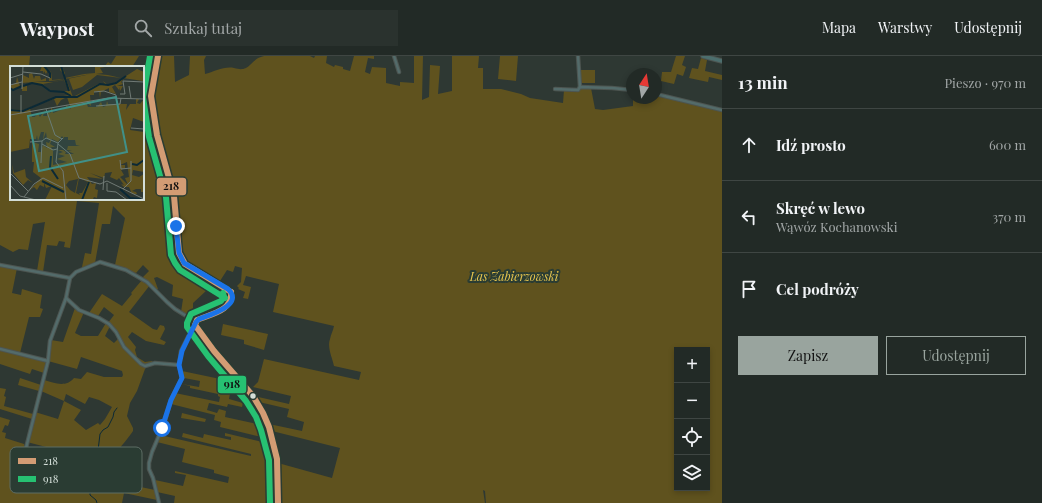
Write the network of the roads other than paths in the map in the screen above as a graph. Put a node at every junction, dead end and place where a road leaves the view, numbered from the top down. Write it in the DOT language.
graph roads {
  1 [pos="158,56"];
  2 [pos="394,56"];
  3 [pos="578,56"];
  4 [pos="702,56"];
  5 [pos="722,61"];
  6 [pos="399,72"];
  7 [pos="580,87"];
  8 [pos="555,89"];
  9 [pos="626,89"];
  10 [pos="662,95"];
  11 [pos="722,110"];
  12 [pos="0,265"];
  13 [pos="70,278"];
  14 [pos="66,298"];
  15 [pos="195,323"];
  16 [pos="0,349"];
  17 [pos="48,361"];
  18 [pos="179,365"];
  19 [pos="26,447"];
  20 [pos="159,503"];
  21 [pos="278,503"];
  1 -- 15 [label="street"];
  2 -- 6 [label="street"];
  3 -- 7 [label="street"];
  4 -- 5 [label="main road"];
  7 -- 8 [label="street"];
  7 -- 9 [label="street"];
  10 -- 11 [label="street"];
  12 -- 13 [label="street"];
  13 -- 14 [label="street"];
  13 -- 15 [label="street"];
  14 -- 17 [label="street"];
  14 -- 18 [label="street"];
  15 -- 18 [label="street"];
  15 -- 21 [label="street"];
  16 -- 17 [label="street"];
  17 -- 19 [label="street"];
  18 -- 20 [label="street"];
}
